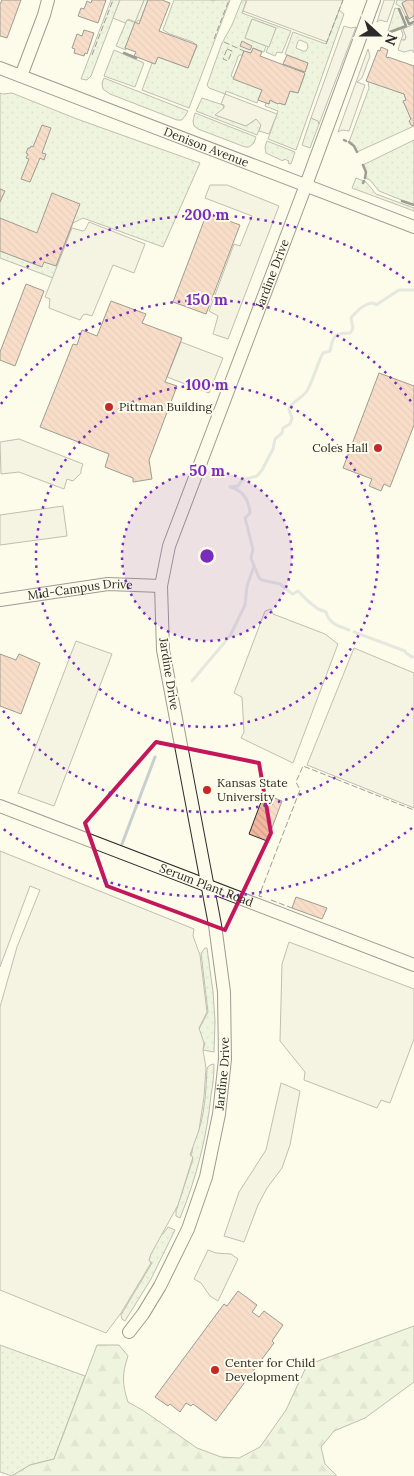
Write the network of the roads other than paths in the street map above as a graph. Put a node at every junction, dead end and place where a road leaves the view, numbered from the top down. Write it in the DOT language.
graph roads {
  1 [pos="48,0"];
  2 [pos="374,0"];
  3 [pos="0,68"];
  4 [pos="21,76"];
  5 [pos="306,185"];
  6 [pos="414,227"];
  7 [pos="161,586"];
  8 [pos="0,600"];
  9 [pos="0,806"];
  10 [pos="208,886"];
  11 [pos="414,965"];
  12 [pos="129,1332"];
  1 -- 4 [label="street"];
  2 -- 5 [label="street, Jardine Drive"];
  3 -- 4 [label="street, Denison Avenue"];
  4 -- 5 [label="street, Denison Avenue"];
  5 -- 6 [label="street, Denison Avenue"];
  5 -- 7 [label="street, Jardine Drive"];
  7 -- 8 [label="street, Mid-Campus Drive"];
  7 -- 10 [label="street, Jardine Drive"];
  9 -- 10 [label="street, Serum Plant Road"];
  10 -- 11 [label="street, Serum Plant Road"];
  10 -- 12 [label="street, Jardine Drive"];
}
